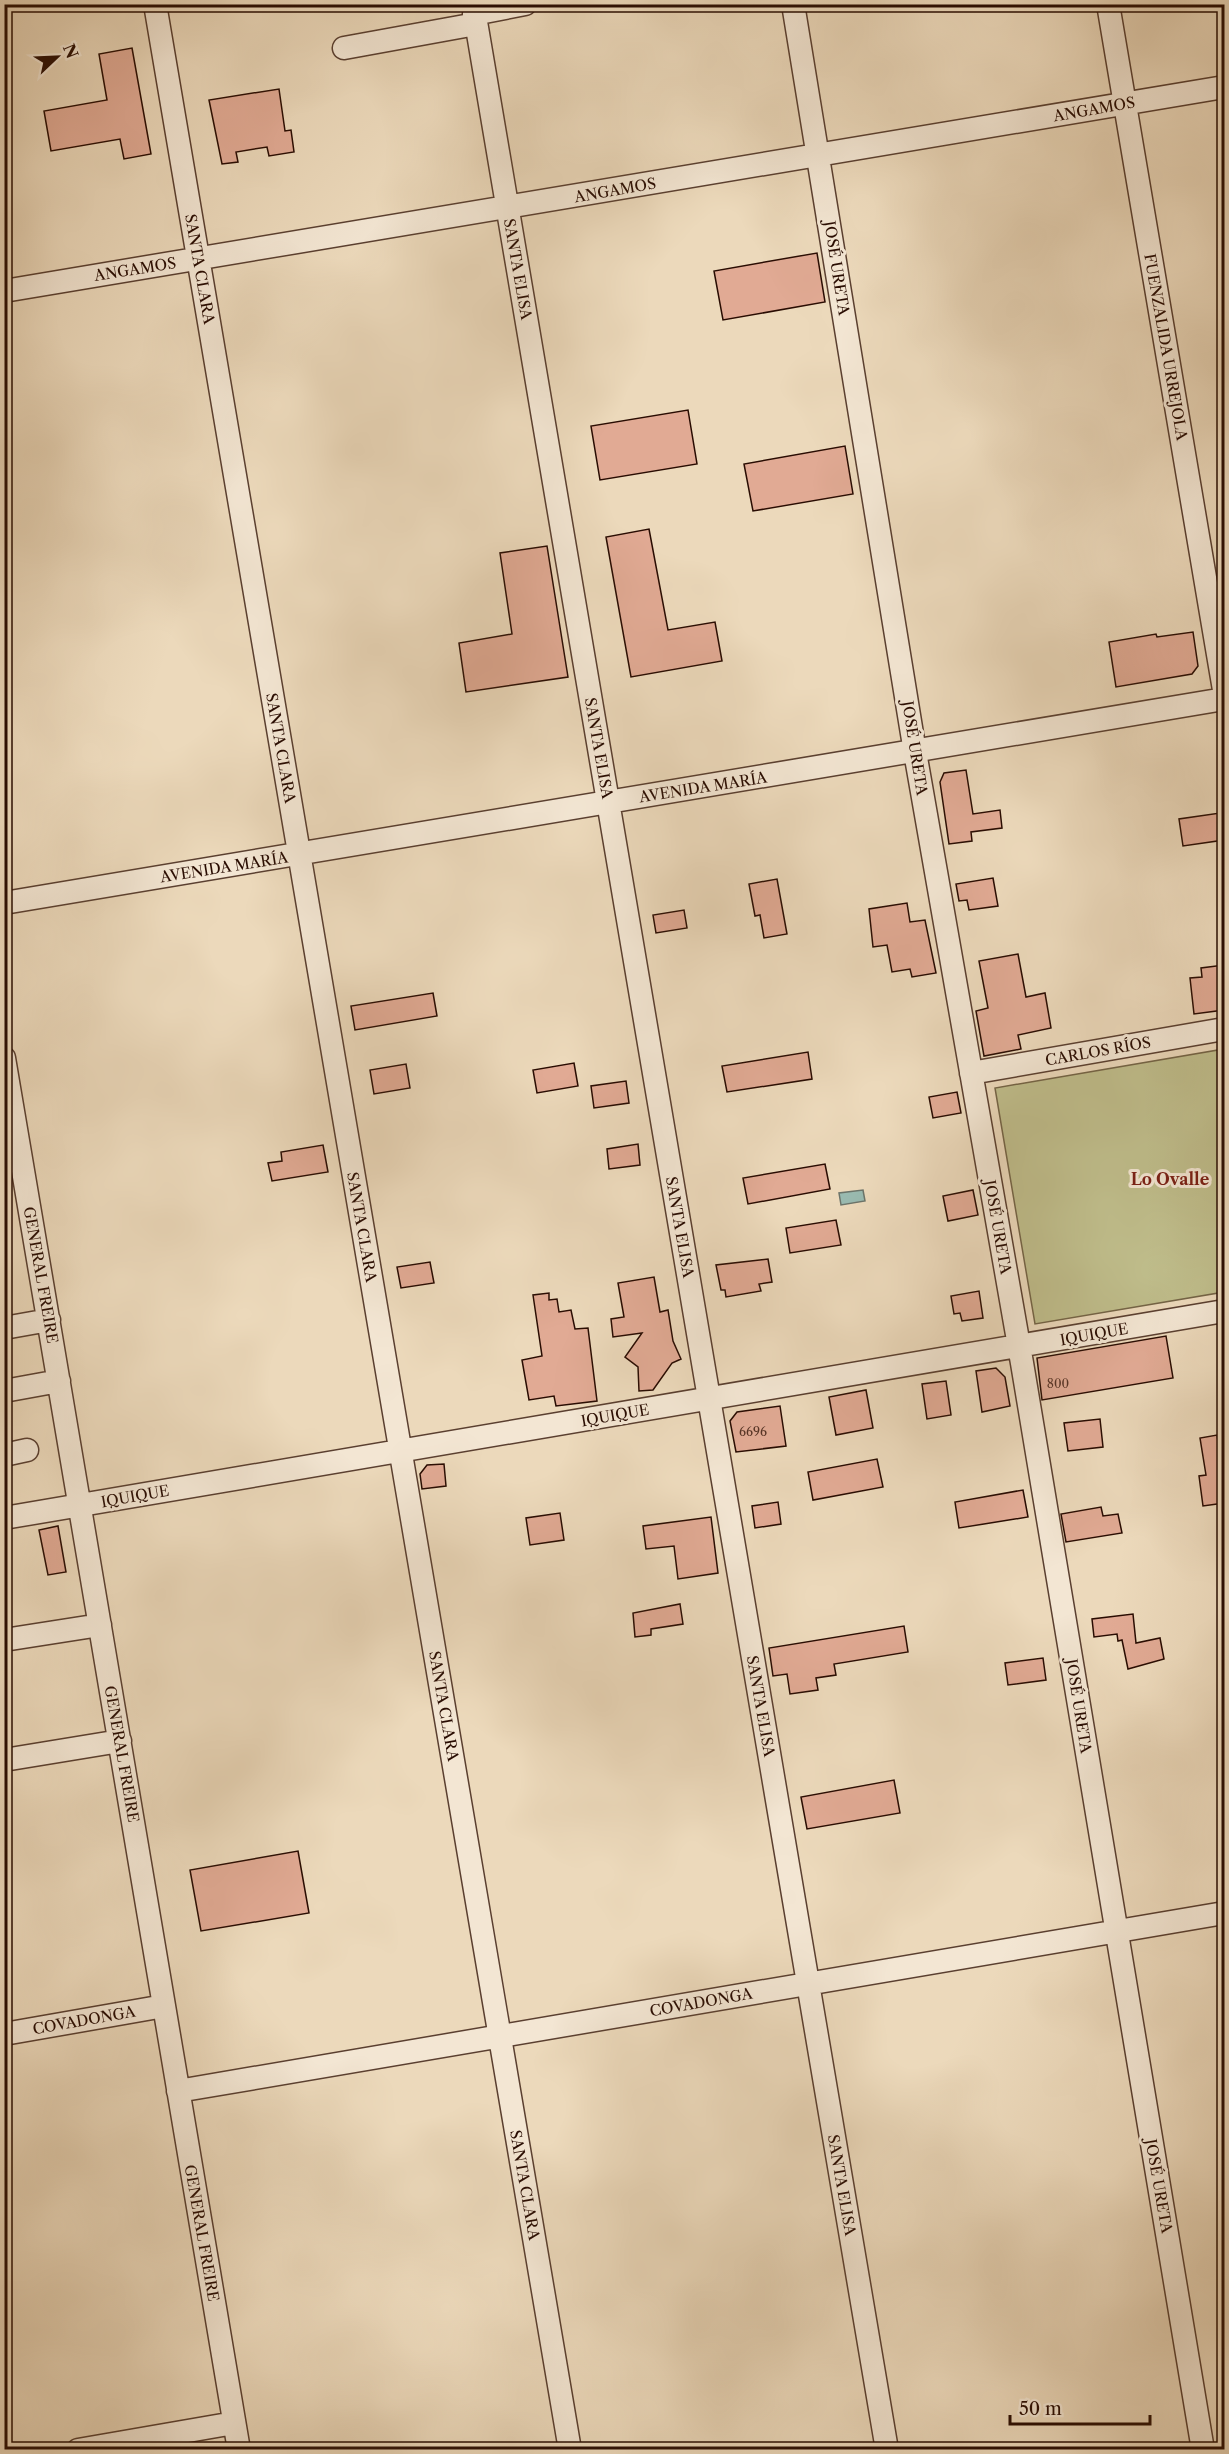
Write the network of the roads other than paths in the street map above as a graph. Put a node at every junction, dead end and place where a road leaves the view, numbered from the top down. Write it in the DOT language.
graph roads {
  1 [pos="155,4"];
  2 [pos="525,4"];
  3 [pos="793,4"];
  4 [pos="1108,4"];
  5 [pos="475,14"];
  6 [pos="344,48"];
  7 [pos="1224,87"];
  8 [pos="1125,104"];
  9 [pos="819,155"];
  10 [pos="508,207"];
  11 [pos="198,259"];
  12 [pos="4,291"];
  13 [pos="1224,690"];
  14 [pos="1224,699"];
  15 [pos="915,752"];
  16 [pos="608,803"];
  17 [pos="299,854"];
  18 [pos="4,903"];
  19 [pos="1224,1029"];
  20 [pos="4,1058"];
  21 [pos="971,1072"];
  22 [pos="1224,1311"];
  23 [pos="49,1320"];
  24 [pos="4,1328"];
  25 [pos="1019,1347"];
  26 [pos="59,1381"];
  27 [pos="4,1390"];
  28 [pos="709,1399"];
  29 [pos="27,1450"];
  30 [pos="400,1451"];
  31 [pos="4,1455"];
  32 [pos="80,1505"];
  33 [pos="4,1518"];
  34 [pos="100,1625"];
  35 [pos="4,1640"];
  36 [pos="120,1741"];
  37 [pos="4,1760"];
  38 [pos="1224,1913"];
  39 [pos="1116,1931"];
  40 [pos="808,1984"];
  41 [pos="164,2006"];
  42 [pos="4,2034"];
  43 [pos="500,2036"];
  44 [pos="178,2091"];
  45 [pos="234,2424"];
  46 [pos="78,2450"];
  47 [pos="239,2450"];
  48 [pos="570,2450"];
  49 [pos="887,2450"];
  50 [pos="1203,2450"];
  1 -- 11 [label="street, SANTA CLARA"];
  2 -- 5 [label="street"];
  3 -- 9 [label="street, JOSÉ URETA"];
  4 -- 8 [label="street, FUENZALIDA URREJOLA"];
  5 -- 6 [label="street"];
  5 -- 10 [label="street, SANTA ELISA"];
  7 -- 8 [label="street, ANGAMOS"];
  8 -- 9 [label="street, ANGAMOS"];
  8 -- 13 [label="street, FUENZALIDA URREJOLA"];
  9 -- 10 [label="street, ANGAMOS"];
  9 -- 15 [label="street, JOSÉ URETA"];
  10 -- 11 [label="street, ANGAMOS"];
  10 -- 16 [label="street, SANTA ELISA"];
  11 -- 12 [label="street, ANGAMOS"];
  11 -- 17 [label="street, SANTA CLARA"];
  14 -- 15 [label="street, AVENIDA MARÍA"];
  15 -- 16 [label="street, AVENIDA MARÍA"];
  15 -- 21 [label="street, JOSÉ URETA"];
  16 -- 17 [label="street, AVENIDA MARÍA"];
  16 -- 28 [label="street, SANTA ELISA"];
  17 -- 18 [label="street, AVENIDA MARÍA"];
  17 -- 30 [label="street, SANTA CLARA"];
  19 -- 21 [label="street, CARLOS RÍOS"];
  20 -- 23 [label="street, GENERAL FREIRE"];
  21 -- 25 [label="street, JOSÉ URETA"];
  22 -- 25 [label="street, IQUIQUE"];
  23 -- 24 [label="street"];
  23 -- 26 [label="street, GENERAL FREIRE"];
  25 -- 28 [label="street, IQUIQUE"];
  25 -- 39 [label="street, JOSÉ URETA"];
  26 -- 27 [label="street"];
  26 -- 32 [label="street, GENERAL FREIRE"];
  28 -- 30 [label="street, IQUIQUE"];
  28 -- 40 [label="street, SANTA ELISA"];
  29 -- 31 [label="street"];
  30 -- 32 [label="street, IQUIQUE"];
  30 -- 43 [label="street, SANTA CLARA"];
  32 -- 33 [label="street, IQUIQUE"];
  32 -- 34 [label="street, GENERAL FREIRE"];
  34 -- 35 [label="street"];
  34 -- 36 [label="street, GENERAL FREIRE"];
  36 -- 37 [label="street"];
  36 -- 41 [label="street, GENERAL FREIRE"];
  38 -- 39 [label="street, COVADONGA"];
  39 -- 40 [label="street, COVADONGA"];
  39 -- 50 [label="street, JOSÉ URETA"];
  40 -- 43 [label="street, COVADONGA"];
  40 -- 49 [label="street, SANTA ELISA"];
  41 -- 42 [label="street, COVADONGA"];
  41 -- 44 [label="street, GENERAL FREIRE"];
  43 -- 44 [label="street, COVADONGA"];
  43 -- 48 [label="street, SANTA CLARA"];
  44 -- 45 [label="street, GENERAL FREIRE"];
  45 -- 46 [label="street"];
  45 -- 47 [label="street, GENERAL FREIRE"];
}
